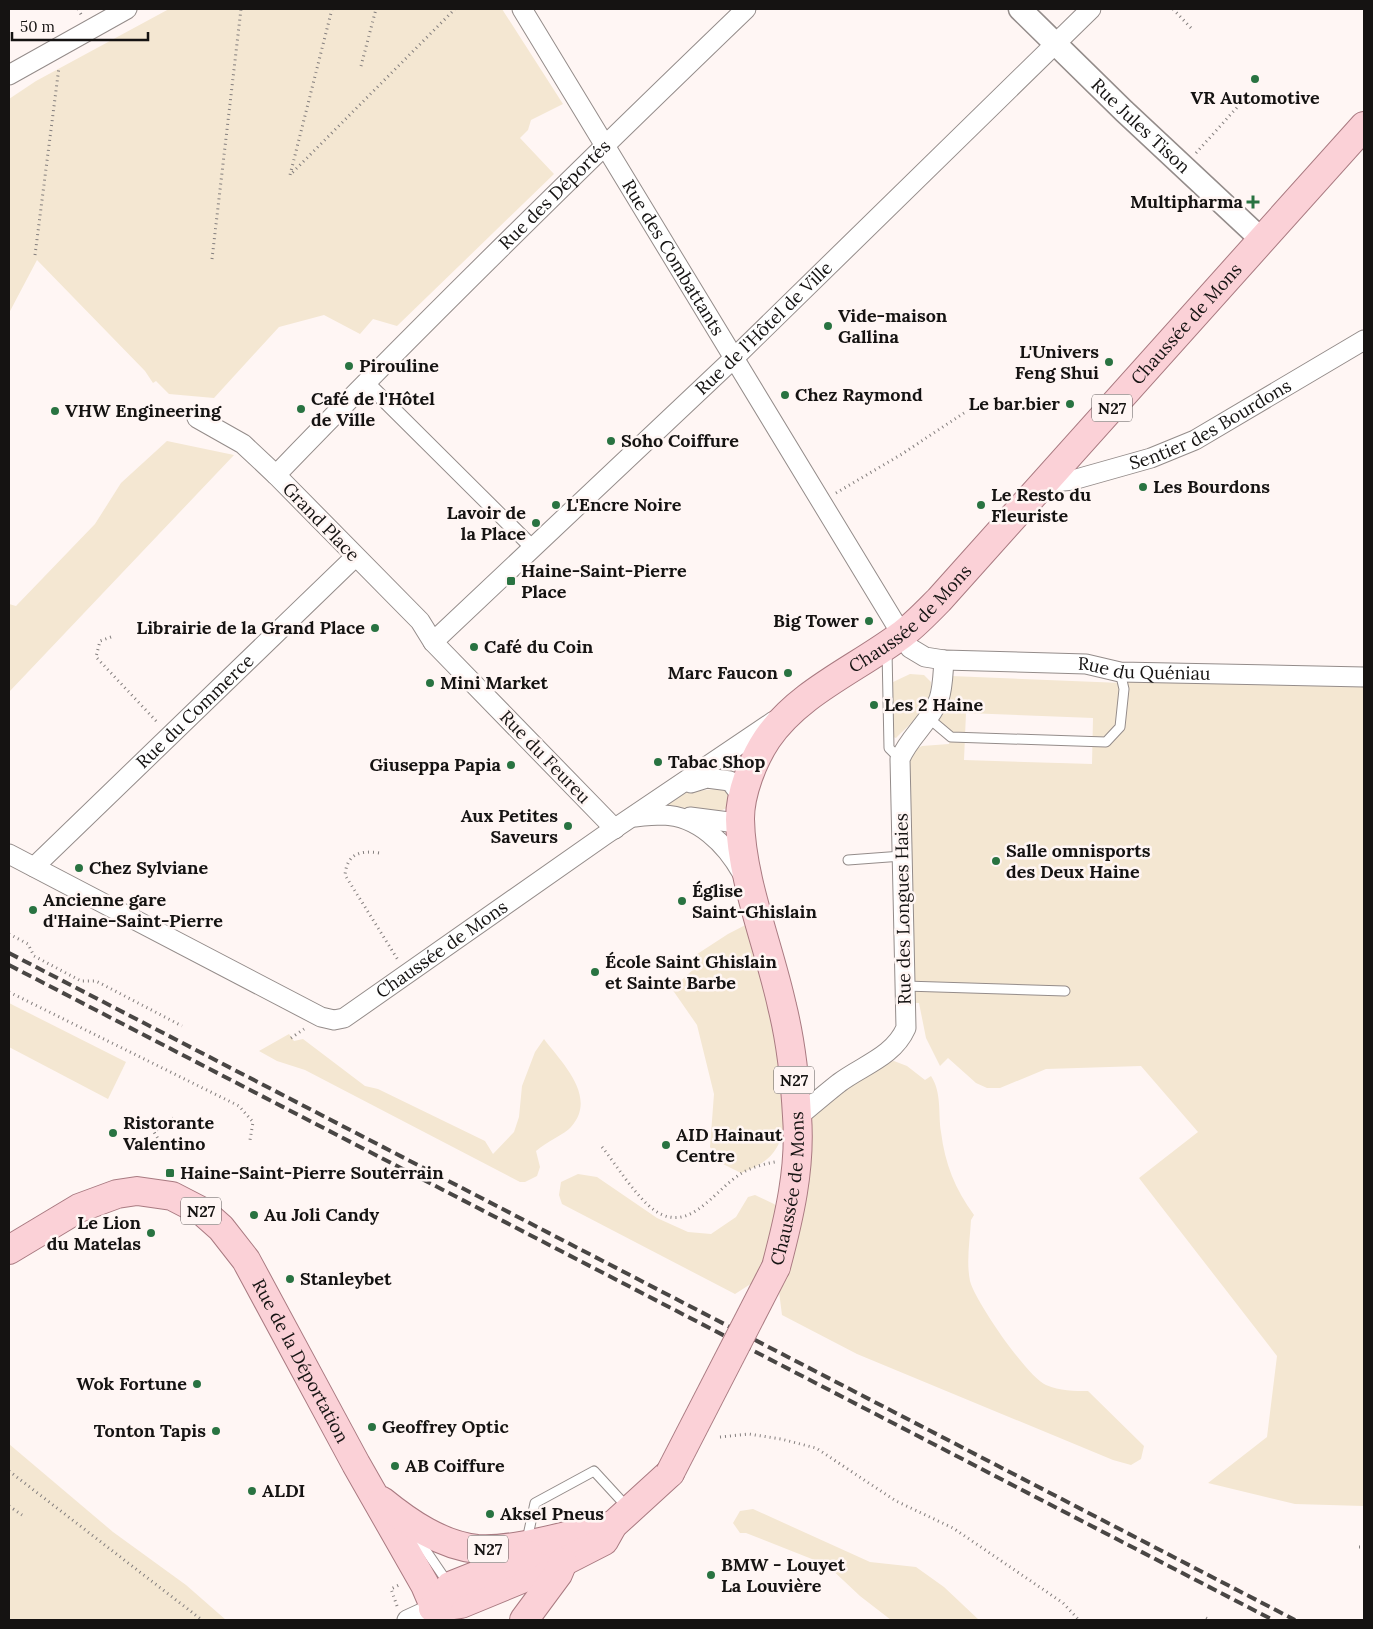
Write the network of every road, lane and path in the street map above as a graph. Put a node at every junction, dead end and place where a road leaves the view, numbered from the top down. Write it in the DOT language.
graph roads {
  1 [pos="127,9"];
  2 [pos="241,9"];
  3 [pos="332,9"];
  4 [pos="376,9"];
  5 [pos="455,9"];
  6 [pos="522,9"];
  7 [pos="746,9"];
  8 [pos="1020,9"];
  9 [pos="1091,9"];
  10 [pos="1173,9"];
  11 [pos="1192,28"];
  12 [pos="1055,44"];
  13 [pos="50,53"];
  14 [pos="361,66"];
  15 [pos="9,75"];
  16 [pos="1241,102"];
  17 [pos="1364,126"];
  18 [pos="604,145"];
  19 [pos="1183,167"];
  20 [pos="1262,240"];
  21 [pos="35,255"];
  22 [pos="212,260"];
  23 [pos="1364,340"];
  24 [pos="733,358"];
  25 [pos="366,382"];
  26 [pos="967,411"];
  27 [pos="197,418"];
  28 [pos="276,475"];
  29 [pos="1044,484"];
  30 [pos="821,502"];
  31 [pos="533,548"];
  32 [pos="355,557"];
  33 [pos="111,636"];
  34 [pos="894,640"];
  35 [pos="433,642"];
  36 [pos="924,657"];
  37 [pos="944,660"];
  38 [pos="1120,672"];
  39 [pos="1364,677"];
  40 [pos="807,699"];
  41 [pos="932,712"];
  42 [pos="171,736"];
  43 [pos="900,759"];
  44 [pos="680,786"];
  45 [pos="742,808"];
  46 [pos="664,815"];
  47 [pos="634,817"];
  48 [pos="614,829"];
  49 [pos="379,852"];
  50 [pos="9,854"];
  51 [pos="902,856"];
  52 [pos="848,860"];
  53 [pos="34,867"];
  54 [pos="754,896"];
  55 [pos="9,934"];
  56 [pos="408,976"];
  57 [pos="905,986"];
  58 [pos="1065,991"];
  59 [pos="9,992"];
  60 [pos="182,1026"];
  61 [pos="306,1027"];
  62 [pos="291,1038"];
  63 [pos="798,1117"];
  64 [pos="173,1118"];
  65 [pos="250,1140"];
  66 [pos="160,1142"];
  67 [pos="602,1147"];
  68 [pos="797,1167"];
  69 [pos="9,1250"];
  70 [pos="720,1437"];
  71 [pos="9,1471"];
  72 [pos="372,1493"];
  73 [pos="9,1506"];
  74 [pos="22,1516"];
  75 [pos="621,1517"];
  76 [pos="406,1520"];
  77 [pos="574,1533"];
  78 [pos="526,1544"];
  79 [pos="1359,1547"];
  80 [pos="1364,1547"];
  81 [pos="563,1562"];
  82 [pos="450,1606"];
  83 [pos="202,1620"];
  84 [pos="407,1620"];
  85 [pos="524,1620"];
  86 [pos="1079,1620"];
  1 -- 13 [label="street"];
  2 -- 22 [label="path"];
  3 -- 5 [label="path"];
  4 -- 14 [label="path"];
  6 -- 18 [label="street, Rue des Combattants"];
  7 -- 18 [label="street, Rue des Déportés"];
  8 -- 12 [label="street, Rue Jules Tison"];
  9 -- 12 [label="street, Rue de l'Hôtel de Ville"];
  10 -- 11 [label="path"];
  12 -- 19 [label="street, Rue Jules Tison"];
  12 -- 24 [label="street, Rue de l'Hôtel de Ville"];
  13 -- 15 [label="street"];
  13 -- 21 [label="path"];
  16 -- 19 [label="path"];
  17 -- 20 [label="main road, Chaussée de Mons / N27"];
  18 -- 24 [label="street, Rue des Combattants"];
  18 -- 25 [label="street, Rue des Déportés"];
  19 -- 20 [label="street, Rue Jules Tison"];
  20 -- 29 [label="main road, Chaussée de Mons / N27"];
  23 -- 29 [label="street, Sentier des Bourdons"];
  24 -- 30 [label="street, Rue des Combattants"];
  24 -- 31 [label="street, Rue de l'Hôtel de Ville"];
  25 -- 28 [label="street, Grand Place"];
  25 -- 31 [label="street"];
  26 -- 30 [label="path"];
  27 -- 28 [label="street"];
  28 -- 32 [label="street, Grand Place"];
  29 -- 34 [label="main road, Chaussée de Mons / N27"];
  30 -- 34 [label="street, Rue des Combattants"];
  31 -- 35 [label="street, Rue de l'Hôtel de Ville"];
  32 -- 35 [label="street, Grand Place"];
  32 -- 42 [label="street, Rue du Commerce"];
  33 -- 42 [label="path"];
  34 -- 36 [label="street, Rue des Combattants"];
  34 -- 40 [label="main road, Chaussée de Mons / N27"];
  34 -- 43 [label="lane"];
  35 -- 48 [label="street, Rue du Feureu"];
  36 -- 37 [label="street, Rue du Quéniau"];
  37 -- 38 [label="street, Rue du Quéniau"];
  37 -- 41 [label="street"];
  38 -- 39 [label="street, Rue du Quéniau"];
  38 -- 41 [label="lane"];
  40 -- 44 [label="street, Chaussée de Mons"];
  40 -- 45 [label="main road, Chaussée de Mons / N27"];
  41 -- 43 [label="street"];
  42 -- 53 [label="street, Rue du Commerce"];
  43 -- 51 [label="street, Rue des Longues Haies"];
  44 -- 45 [label="street"];
  44 -- 47 [label="street, Chaussée de Mons"];
  45 -- 46 [label="street, Chaussée de Mons"];
  45 -- 54 [label="main road, Chaussée de Mons / N27"];
  46 -- 47 [label="street, Chaussée de Mons"];
  46 -- 54 [label="street, Chaussée de Mons"];
  47 -- 48 [label="street, Chaussée de Mons"];
  48 -- 56 [label="street, Chaussée de Mons"];
  49 -- 56 [label="path"];
  50 -- 53 [label="street, Chaussée de Mons"];
  51 -- 52 [label="lane"];
  51 -- 57 [label="street, Rue des Longues Haies"];
  53 -- 56 [label="street, Chaussée de Mons"];
  54 -- 63 [label="main road, Chaussée de Mons / N27"];
  55 -- 60 [label="path"];
  57 -- 58 [label="lane"];
  57 -- 63 [label="street, Rue des Longues Haies"];
  59 -- 65 [label="path"];
  61 -- 62 [label="path"];
  63 -- 68 [label="main road, Chaussée de Mons / N27"];
  64 -- 66 [label="path"];
  67 -- 68 [label="path"];
  68 -- 75 [label="main road, Chaussée de Mons / N27, bridge"];
  69 -- 72 [label="main road, Rue de la Déportation / N27"];
  70 -- 86 [label="path"];
  71 -- 83 [label="path"];
  72 -- 76 [label="main road, N27"];
  72 -- 82 [label="main road, Rue de la Déportation / N27"];
  73 -- 74 [label="path"];
  75 -- 77 [label="main road"];
  75 -- 78 [label="lane"];
  75 -- 81 [label="main road, Chaussée de Mons"];
  76 -- 78 [label="main road, N27"];
  76 -- 82 [label="lane"];
  77 -- 78 [label="main road, N27"];
  77 -- 82 [label="main road, N27"];
  79 -- 80 [label="path"];
  81 -- 82 [label="main road, Chaussée de Mons"];
  81 -- 85 [label="main road"];
  82 -- 84 [label="street"];
}
